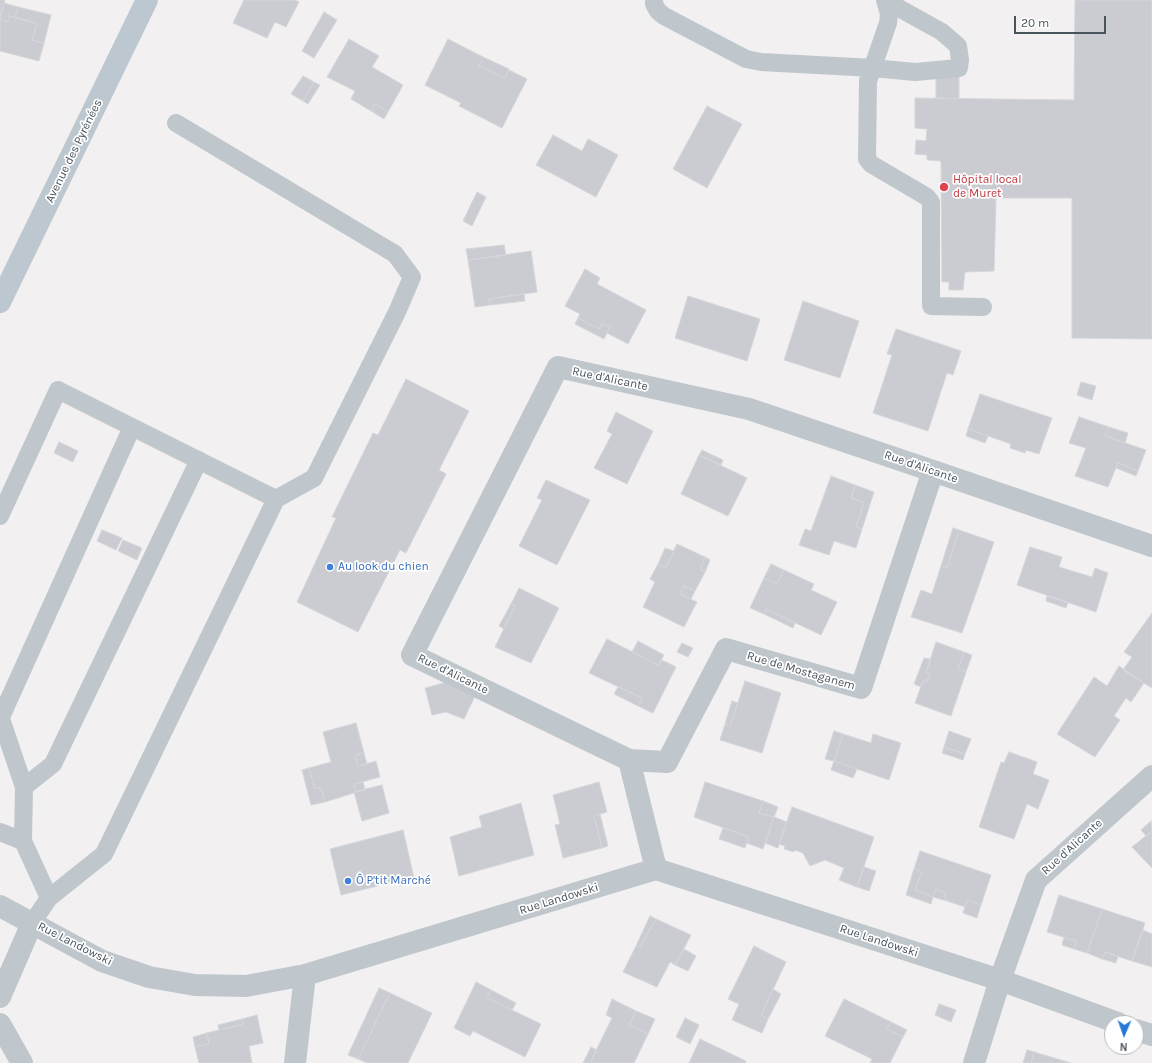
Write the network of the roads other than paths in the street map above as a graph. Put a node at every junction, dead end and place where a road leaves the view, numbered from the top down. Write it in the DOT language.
graph roads {
  1 [pos="147,0"];
  2 [pos="654,0"];
  3 [pos="885,1"];
  4 [pos="873,68"];
  5 [pos="176,123"];
  6 [pos="0,302"];
  7 [pos="983,307"];
  8 [pos="132,427"];
  9 [pos="199,460"];
  10 [pos="933,471"];
  11 [pos="276,499"];
  12 [pos="0,516"];
  13 [pos="1152,546"];
  14 [pos="0,716"];
  15 [pos="629,760"];
  16 [pos="1152,776"];
  17 [pos="24,788"];
  18 [pos="0,832"];
  19 [pos="23,841"];
  20 [pos="656,869"];
  21 [pos="49,898"];
  22 [pos="0,906"];
  23 [pos="32,923"];
  24 [pos="306,976"];
  25 [pos="1000,980"];
  26 [pos="0,996"];
  27 [pos="1104,1018"];
  28 [pos="0,1024"];
  29 [pos="12,1055"];
  30 [pos="295,1063"];
  31 [pos="974,1063"];
  1 -- 6 [label="main road, Avenue des Pyrénées"];
  2 -- 4 [label="lane"];
  3 -- 4 [label="lane"];
  3 -- 4 [label="lane"];
  4 -- 7 [label="lane"];
  5 -- 11 [label="lane"];
  8 -- 9 [label="lane"];
  8 -- 12 [label="lane"];
  8 -- 14 [label="lane"];
  9 -- 11 [label="lane"];
  9 -- 17 [label="lane"];
  10 -- 13 [label="street, Rue d'Alicante"];
  10 -- 15 [label="street, Rue de Mostaganem"];
  10 -- 15 [label="street, Rue d'Alicante"];
  11 -- 21 [label="lane"];
  14 -- 17 [label="lane"];
  15 -- 20 [label="street"];
  16 -- 25 [label="street, Rue d'Alicante"];
  17 -- 19 [label="lane"];
  18 -- 19 [label="lane"];
  19 -- 21 [label="lane"];
  20 -- 24 [label="street, Rue Landowski"];
  20 -- 25 [label="street, Rue Landowski"];
  21 -- 23 [label="lane"];
  22 -- 23 [label="street, Rue Landowski"];
  23 -- 24 [label="street, Rue Landowski"];
  23 -- 26 [label="street"];
  24 -- 30 [label="street"];
  25 -- 27 [label="street, Rue Landowski"];
  25 -- 31 [label="street, Rue d'Alicante"];
  28 -- 29 [label="street"];
}
